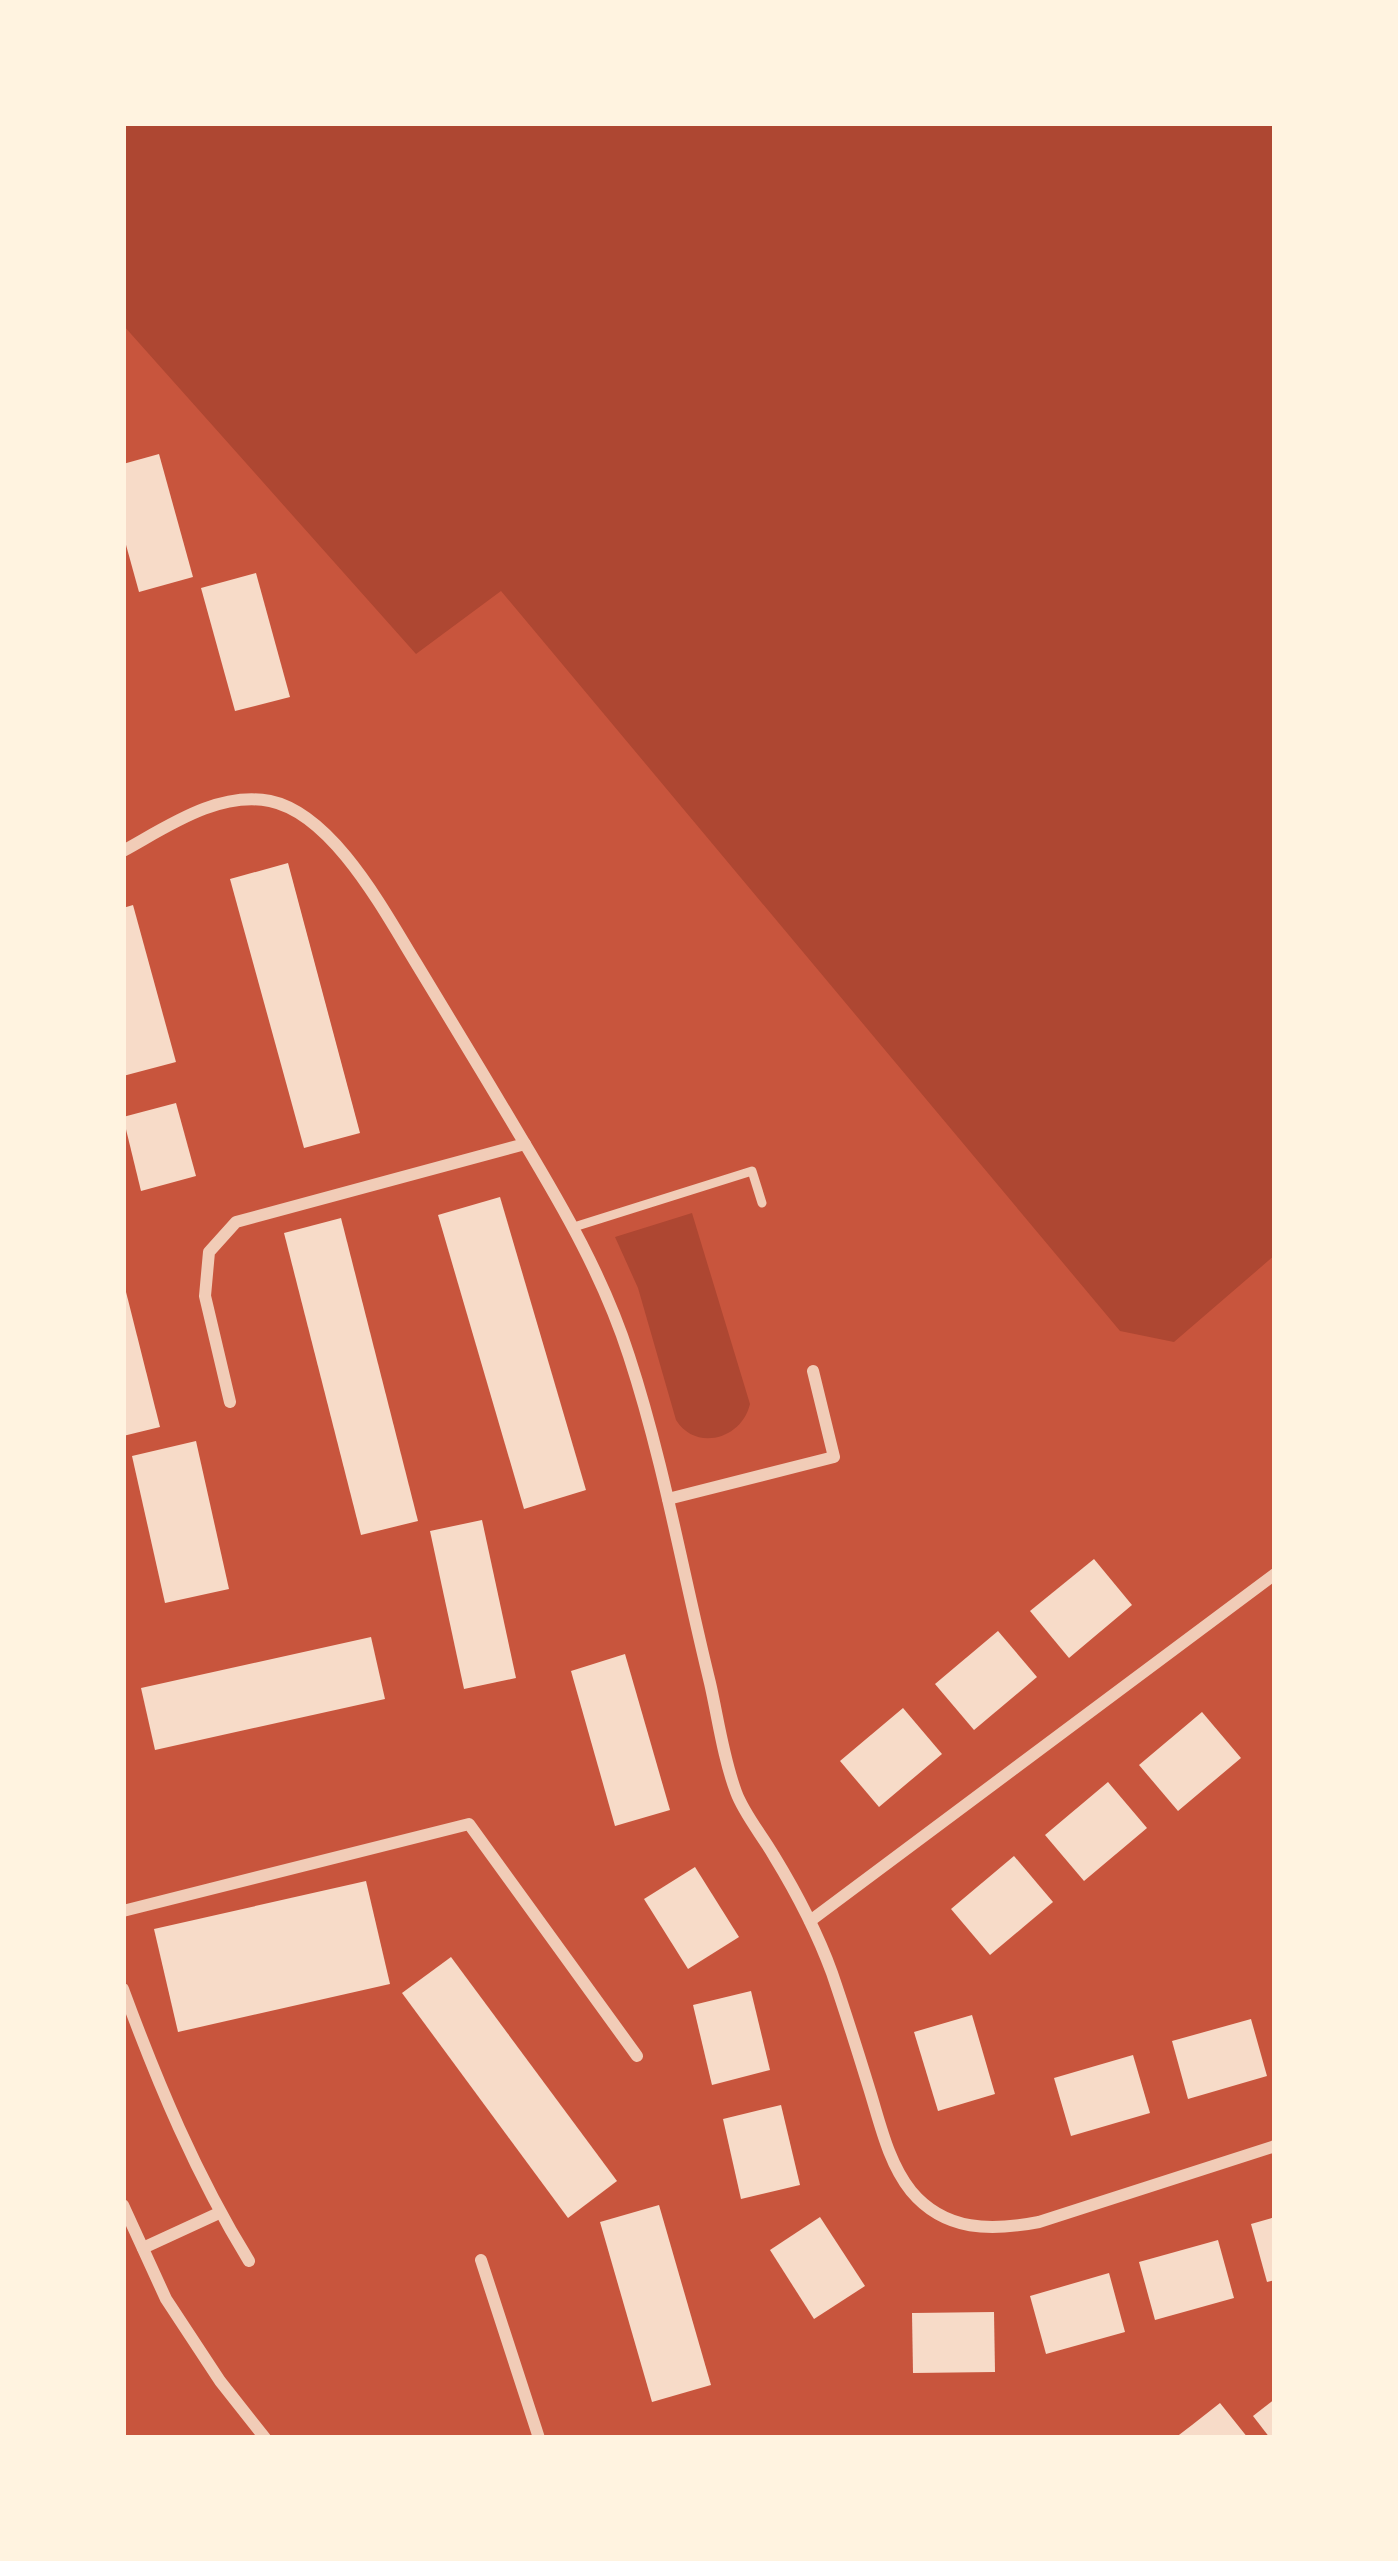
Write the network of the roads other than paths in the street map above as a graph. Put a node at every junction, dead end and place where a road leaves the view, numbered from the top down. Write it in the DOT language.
graph roads {
  1 [pos="123,851"];
  2 [pos="525,1144"];
  3 [pos="762,1203"];
  4 [pos="574,1227"];
  5 [pos="813,1371"];
  6 [pos="230,1402"];
  7 [pos="668,1499"];
  8 [pos="1275,1574"];
  9 [pos="123,1911"];
  10 [pos="809,1921"];
  11 [pos="123,1989"];
  12 [pos="637,2056"];
  13 [pos="1275,2146"];
  14 [pos="123,2205"];
  15 [pos="219,2212"];
  16 [pos="143,2248"];
  17 [pos="481,2260"];
  18 [pos="249,2261"];
  19 [pos="265,2438"];
  20 [pos="539,2438"];
  1 -- 2 [label="street"];
  2 -- 4 [label="street"];
  2 -- 6 [label="street"];
  3 -- 4 [label="lane"];
  4 -- 7 [label="street"];
  5 -- 7 [label="street"];
  7 -- 10 [label="street"];
  8 -- 10 [label="street"];
  9 -- 12 [label="street"];
  10 -- 13 [label="street"];
  11 -- 15 [label="street"];
  14 -- 16 [label="street"];
  15 -- 16 [label="street"];
  15 -- 18 [label="street"];
  16 -- 19 [label="street"];
  17 -- 20 [label="street"];
}
